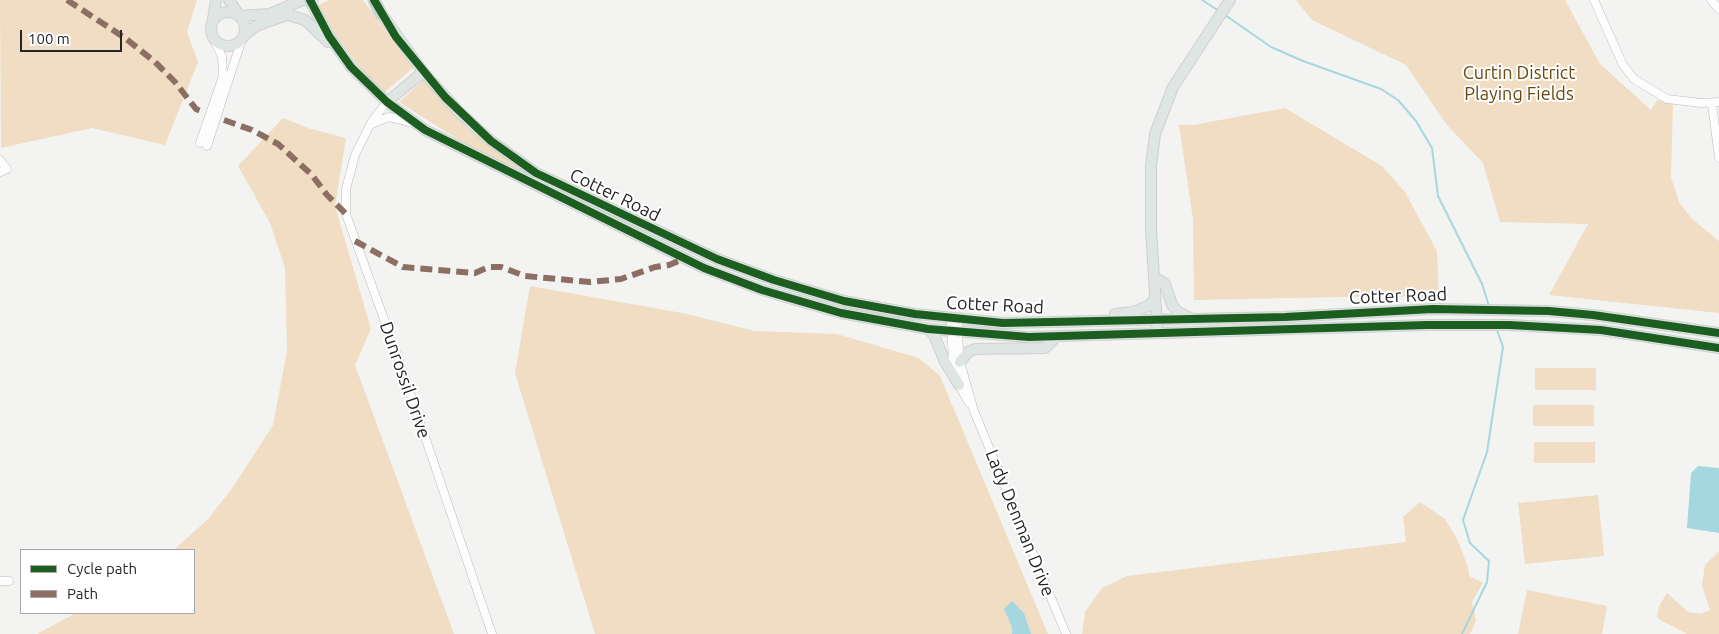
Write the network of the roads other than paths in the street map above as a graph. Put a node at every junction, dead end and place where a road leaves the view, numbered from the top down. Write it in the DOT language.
graph roads {
  1 [pos="216,0"];
  2 [pos="229,0"];
  3 [pos="311,0"];
  4 [pos="373,0"];
  5 [pos="1594,0"];
  6 [pos="1710,0"];
  7 [pos="1229,2"];
  8 [pos="1719,9"];
  9 [pos="381,14"];
  10 [pos="288,15"];
  11 [pos="239,16"];
  12 [pos="213,20"];
  13 [pos="213,37"];
  14 [pos="243,37"];
  15 [pos="344,59"];
  16 [pos="423,72"];
  17 [pos="386,102"];
  18 [pos="1715,103"];
  19 [pos="369,125"];
  20 [pos="425,130"];
  21 [pos="1719,158"];
  22 [pos="0,160"];
  23 [pos="3,171"];
  24 [pos="1155,269"];
  25 [pos="1159,280"];
  26 [pos="1154,300"];
  27 [pos="954,319"];
  28 [pos="1160,320"];
  29 [pos="1194,320"];
  30 [pos="1053,323"];
  31 [pos="928,329"];
  32 [pos="954,332"];
  33 [pos="1719,333"];
  34 [pos="1161,334"];
  35 [pos="1056,337"];
  36 [pos="1719,348"];
  37 [pos="960,362"];
  38 [pos="959,385"];
  39 [pos="974,411"];
  40 [pos="0,581"];
  41 [pos="9,581"];
  42 [pos="492,634"];
  43 [pos="1066,634"];
  1 -- 12 [label="main road"];
  2 -- 11 [label="main road"];
  3 -- 10 [label="main road"];
  3 -- 11 [label="main road"];
  3 -- 15 [label="main road, Cotter Road"];
  4 -- 9 [label="highway"];
  5 -- 18 [label="street"];
  6 -- 8 [label="street"];
  7 -- 24 [label="main road"];
  9 -- 16 [label="main road, Cotter Road"];
  10 -- 14 [label="main road"];
  10 -- 15 [label="main road"];
  11 -- 12 [label="main road"];
  11 -- 14 [label="main road"];
  12 -- 13 [label="main road"];
  13 -- 14 [label="main road"];
  13 -- 14 [label="street"];
  15 -- 17 [label="main road, Cotter Road"];
  16 -- 17 [label="main road"];
  16 -- 27 [label="main road, Cotter Road"];
  17 -- 19 [label="street, Dunrossil Drive"];
  17 -- 20 [label="main road, Cotter Road"];
  18 -- 21 [label="street"];
  19 -- 20 [label="street"];
  19 -- 42 [label="street, Dunrossil Drive"];
  20 -- 31 [label="main road, Cotter Road"];
  22 -- 23 [label="street"];
  24 -- 25 [label="main road"];
  24 -- 26 [label="main road"];
  25 -- 28 [label="main road"];
  25 -- 29 [label="main road"];
  26 -- 28 [label="main road"];
  26 -- 30 [label="main road"];
  27 -- 30 [label="main road, Cotter Road"];
  27 -- 32 [label="street, Lady Denman Drive"];
  28 -- 29 [label="main road, Cotter Road"];
  28 -- 30 [label="main road, Cotter Road"];
  28 -- 34 [label="main road"];
  29 -- 33 [label="main road, Cotter Road"];
  31 -- 32 [label="main road, Cotter Road"];
  31 -- 38 [label="main road"];
  32 -- 35 [label="main road, Cotter Road"];
  32 -- 37 [label="street, Lady Denman Drive"];
  32 -- 38 [label="street, Lady Denman Drive"];
  34 -- 35 [label="main road, Cotter Road"];
  34 -- 36 [label="main road, Cotter Road"];
  35 -- 37 [label="main road"];
  37 -- 39 [label="street, Lady Denman Drive"];
  38 -- 39 [label="street, Lady Denman Drive"];
  39 -- 43 [label="street, Lady Denman Drive"];
  40 -- 41 [label="street"];
}
